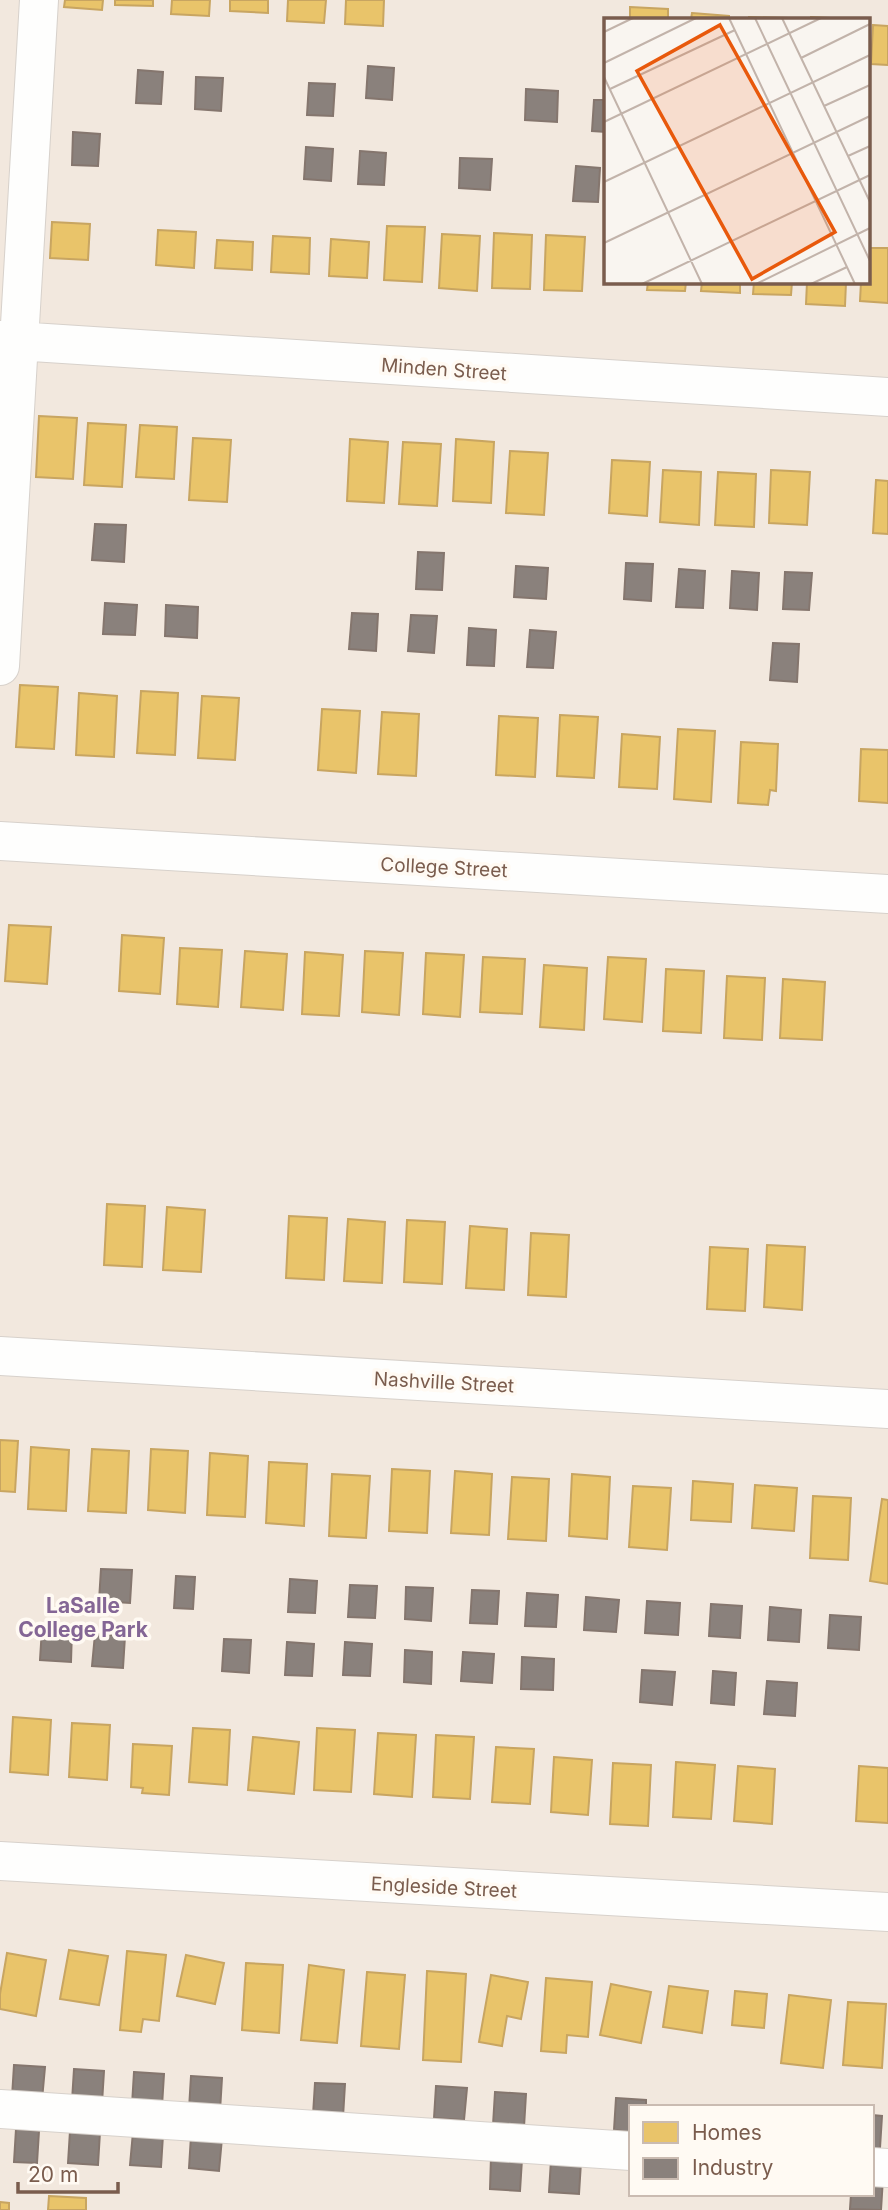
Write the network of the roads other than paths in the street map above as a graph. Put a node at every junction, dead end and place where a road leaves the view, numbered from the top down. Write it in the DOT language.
graph roads {
  1 [pos="39,0"];
  2 [pos="10,341"];
  3 [pos="888,397"];
  4 [pos="0,666"];
  5 [pos="0,841"];
  6 [pos="888,894"];
  7 [pos="0,1356"];
  8 [pos="888,1409"];
  9 [pos="0,1861"];
  10 [pos="888,1912"];
  11 [pos="0,2109"];
  12 [pos="629,2151"];
  1 -- 2 [label="street"];
  2 -- 3 [label="street, Minden Street"];
  2 -- 4 [label="street"];
  5 -- 6 [label="street, College Street"];
  7 -- 8 [label="street, Nashville Street"];
  9 -- 10 [label="street, Engleside Street"];
  11 -- 12 [label="street"];
}
